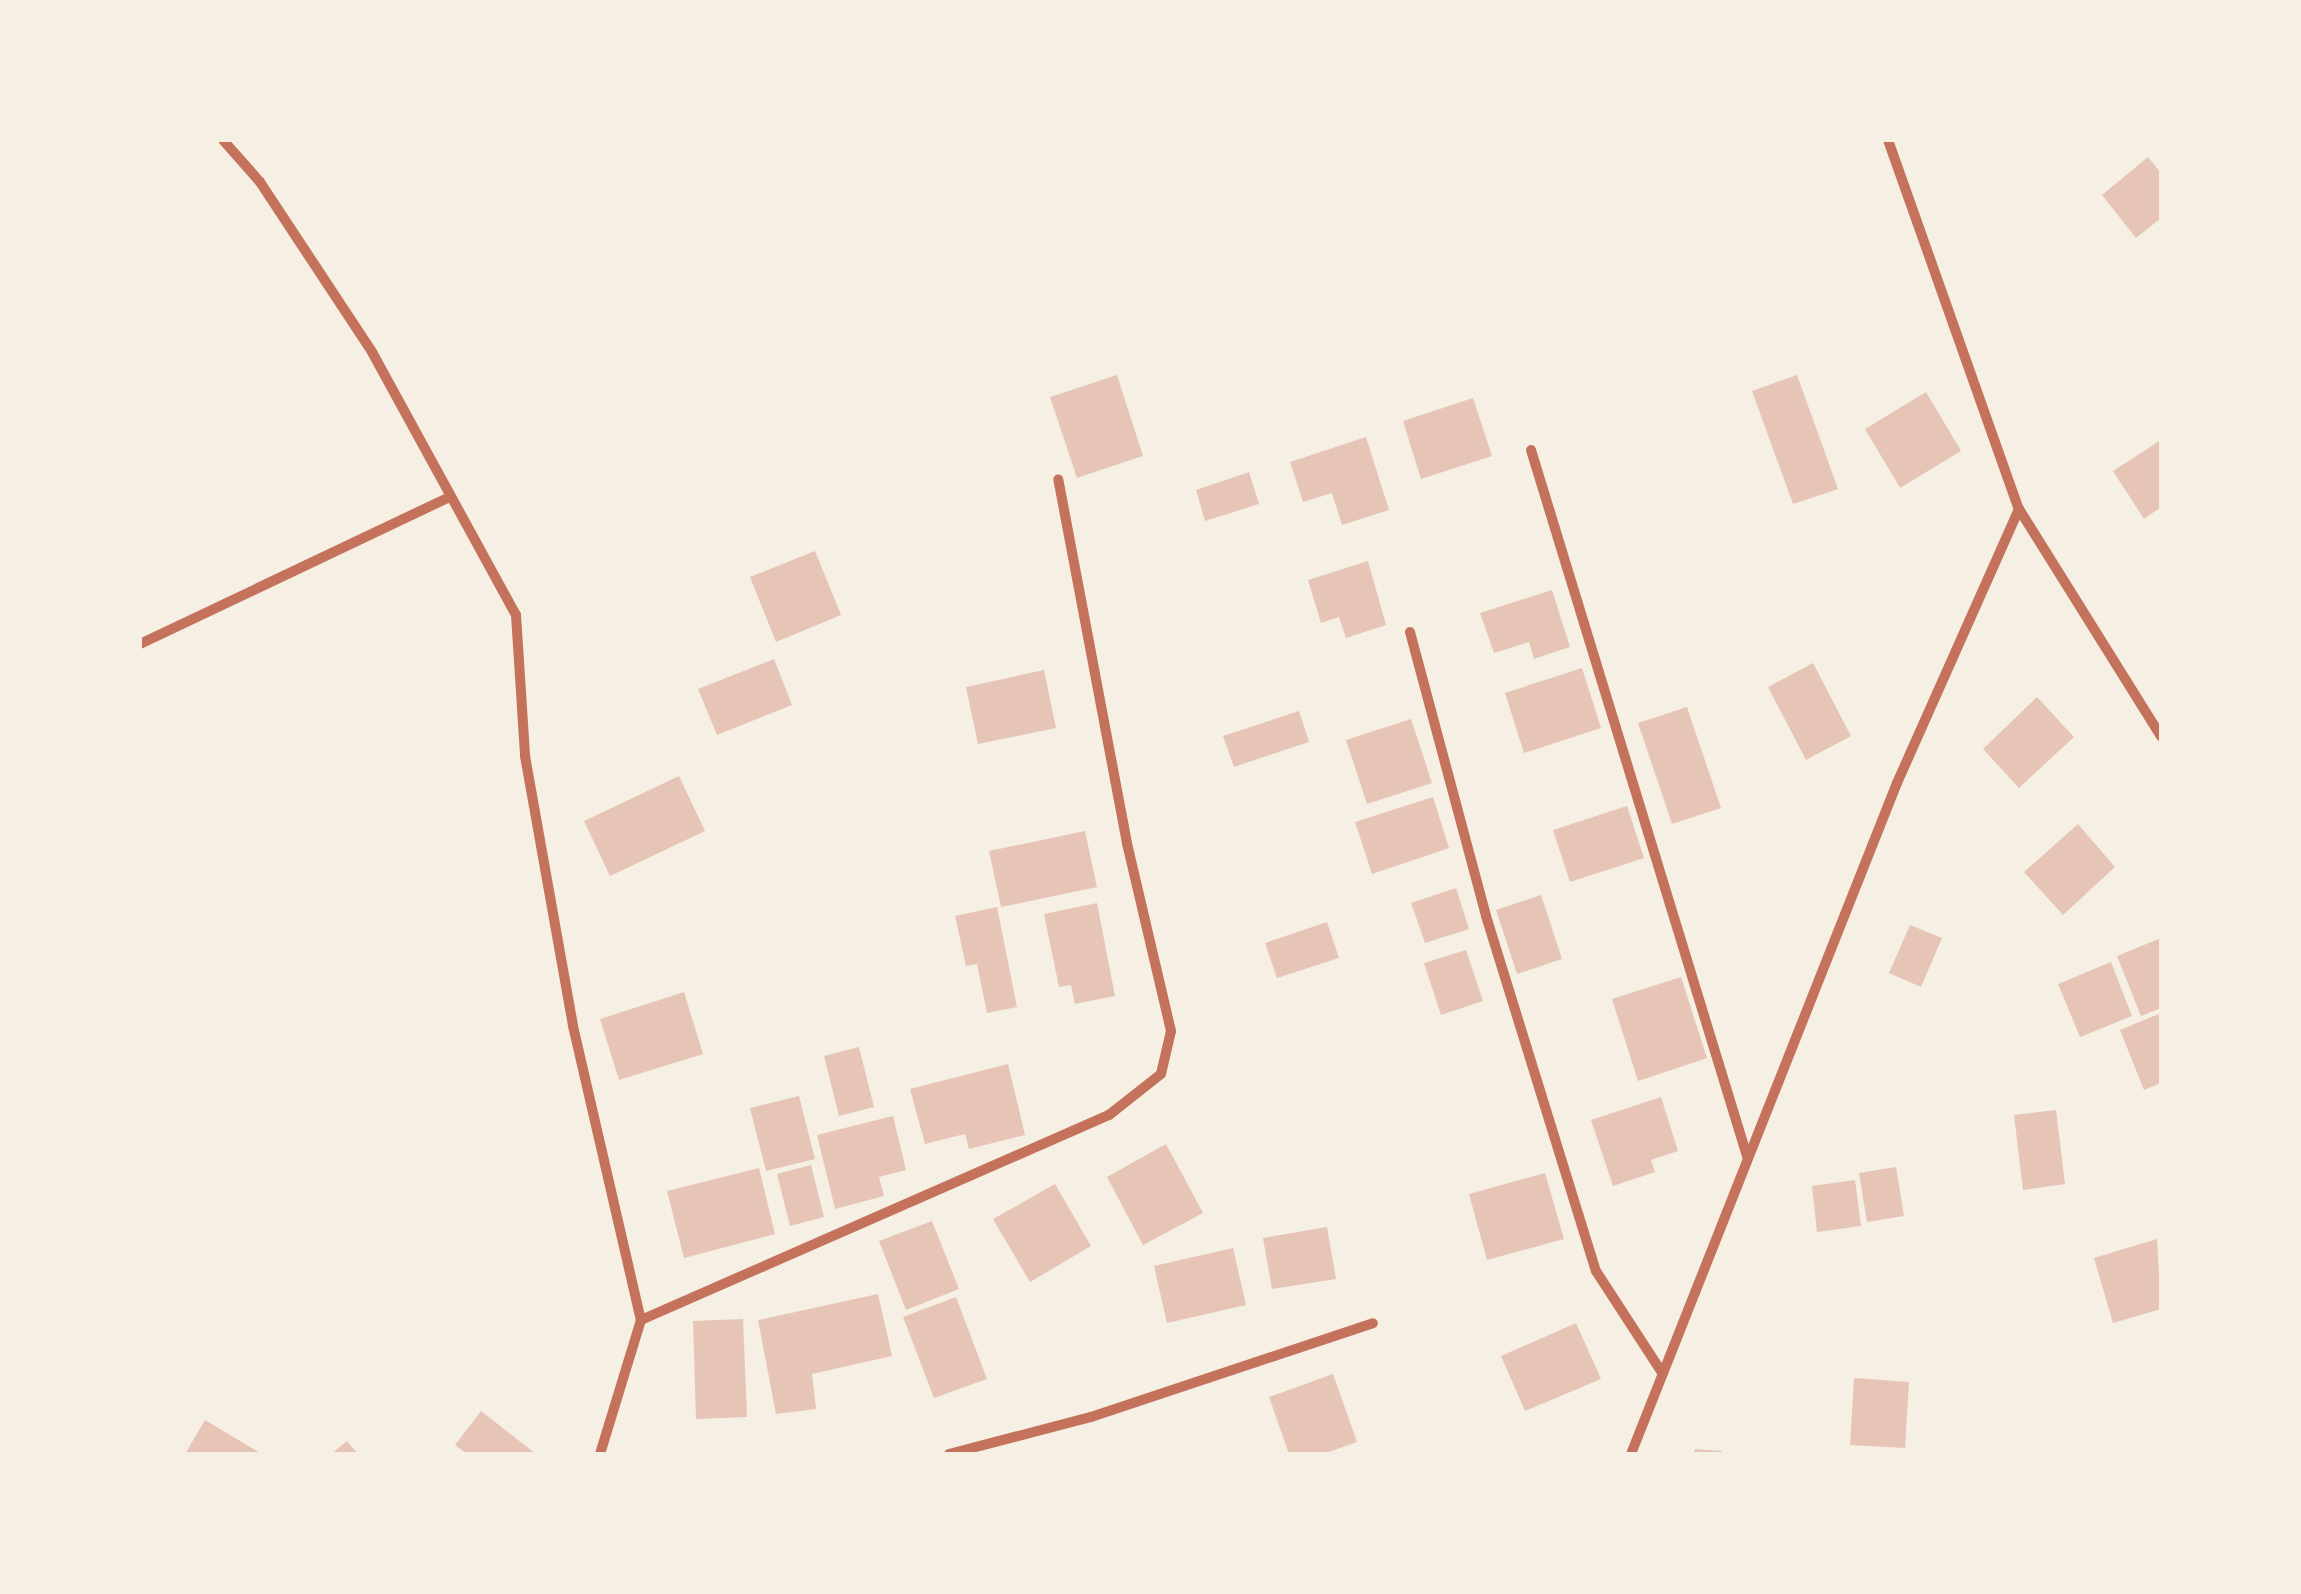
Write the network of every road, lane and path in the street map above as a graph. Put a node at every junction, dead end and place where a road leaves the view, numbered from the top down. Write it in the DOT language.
graph roads {
  1 [pos="222,140"];
  2 [pos="1888,140"];
  3 [pos="1530,450"];
  4 [pos="1058,479"];
  5 [pos="448,498"];
  6 [pos="2020,509"];
  7 [pos="1410,632"];
  8 [pos="140,644"];
  9 [pos="2156,717"];
  10 [pos="2161,736"];
  11 [pos="1748,1157"];
  12 [pos="641,1320"];
  13 [pos="1373,1323"];
  14 [pos="1661,1371"];
  15 [pos="600,1454"];
  16 [pos="950,1454"];
  17 [pos="1631,1454"];
  1 -- 5 [label="street"];
  2 -- 6 [label="street"];
  3 -- 11 [label="street"];
  4 -- 12 [label="street"];
  5 -- 8 [label="street"];
  5 -- 12 [label="street"];
  6 -- 9 [label="street"];
  6 -- 11 [label="street"];
  7 -- 14 [label="street"];
  9 -- 10 [label="street"];
  11 -- 14 [label="street"];
  12 -- 15 [label="street"];
  13 -- 16 [label="street"];
  14 -- 17 [label="street"];
}
